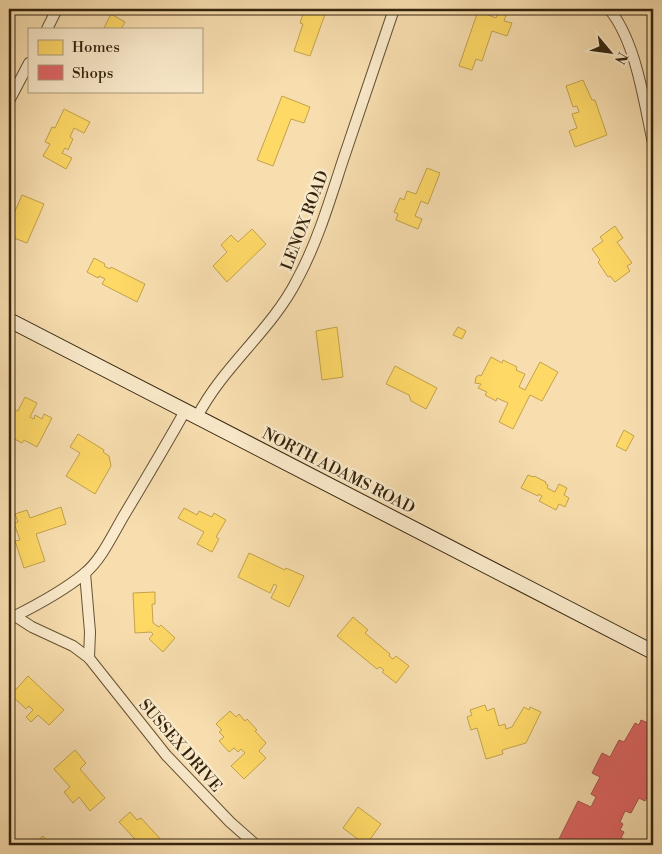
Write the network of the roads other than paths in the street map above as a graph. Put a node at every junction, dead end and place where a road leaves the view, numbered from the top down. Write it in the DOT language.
graph roads {
  1 [pos="58,9"];
  2 [pos="394,9"];
  3 [pos="609,9"];
  4 [pos="48,28"];
  5 [pos="28,65"];
  6 [pos="9,101"];
  7 [pos="653,143"];
  8 [pos="9,320"];
  9 [pos="191,414"];
  10 [pos="85,573"];
  11 [pos="12,616"];
  12 [pos="653,652"];
  13 [pos="89,658"];
  14 [pos="256,845"];
  1 -- 4 [label="street"];
  2 -- 9 [label="street, LENOX ROAD"];
  3 -- 7 [label="street"];
  5 -- 6 [label="street"];
  8 -- 9 [label="street, NORTH ADAMS ROAD"];
  9 -- 10 [label="street, LENOX ROAD"];
  9 -- 12 [label="street, NORTH ADAMS ROAD"];
  10 -- 11 [label="street, LENOX ROAD"];
  10 -- 13 [label="street"];
  11 -- 13 [label="street, SUSSEX DRIVE"];
  13 -- 14 [label="street, SUSSEX DRIVE"];
}
